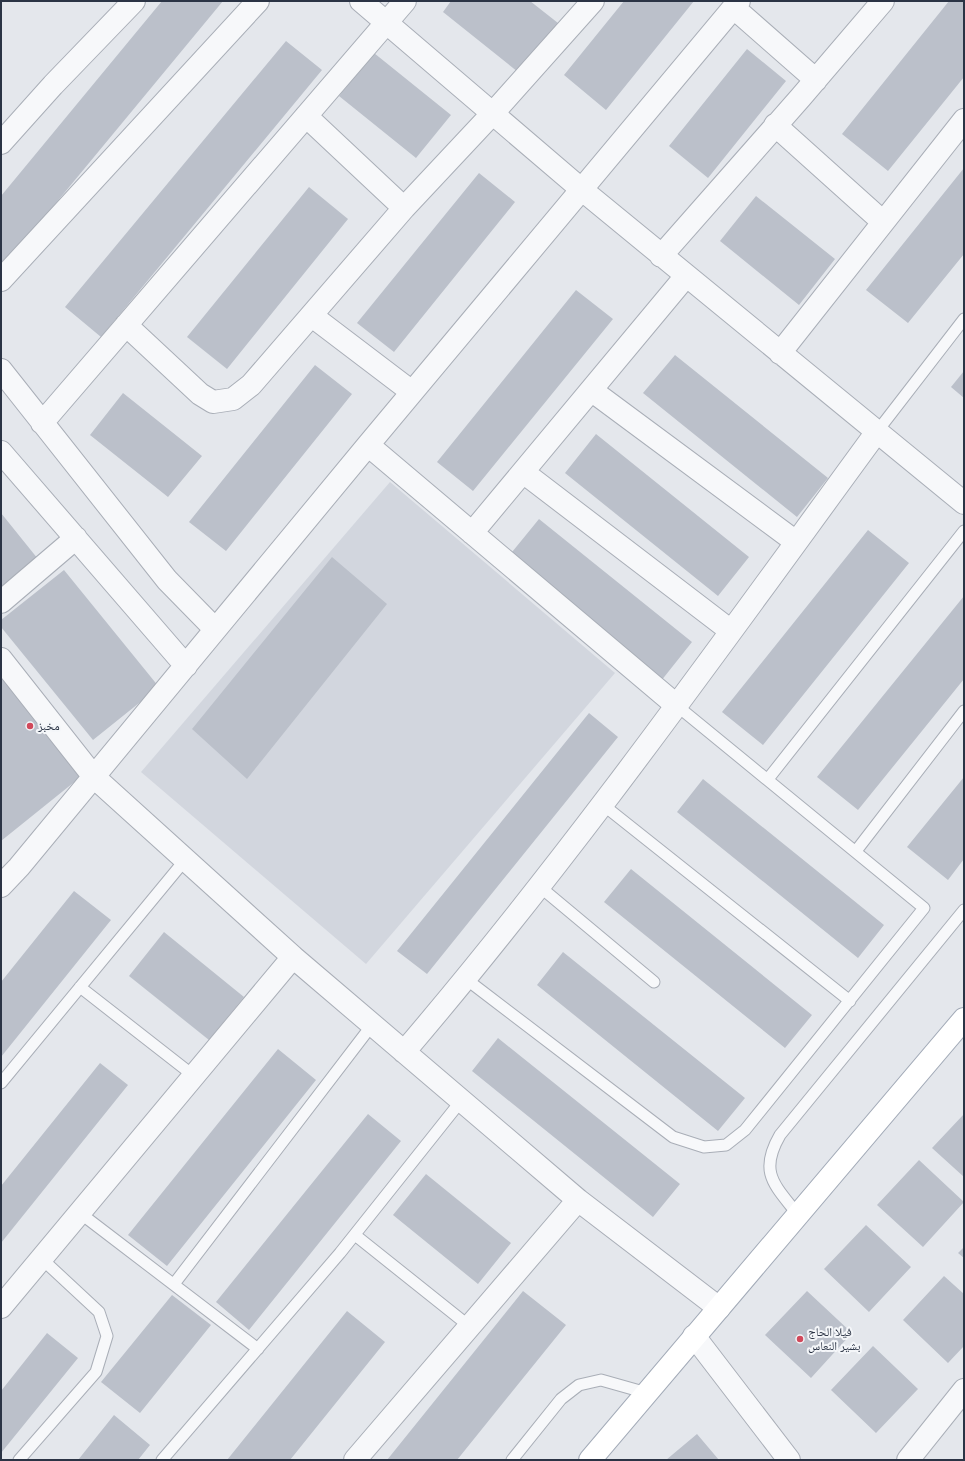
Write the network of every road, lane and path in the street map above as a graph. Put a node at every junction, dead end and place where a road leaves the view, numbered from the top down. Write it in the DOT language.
graph roads {
  1 [pos="134,1"];
  2 [pos="258,1"];
  3 [pos="361,1"];
  4 [pos="405,1"];
  5 [pos="592,1"];
  6 [pos="883,1"];
  7 [pos="736,4"];
  8 [pos="386,23"];
  9 [pos="816,80"];
  10 [pos="493,113"];
  11 [pos="306,116"];
  12 [pos="964,120"];
  13 [pos="775,125"];
  14 [pos="1,143"];
  15 [pos="581,189"];
  16 [pos="404,208"];
  17 [pos="883,222"];
  18 [pos="661,256"];
  19 [pos="686,276"];
  20 [pos="1,280"];
  21 [pos="312,316"];
  22 [pos="964,319"];
  23 [pos="126,326"];
  24 [pos="780,353"];
  25 [pos="1,370"];
  26 [pos="591,390"];
  27 [pos="412,392"];
  28 [pos="42,423"];
  29 [pos="876,433"];
  30 [pos="368,445"];
  31 [pos="1,452"];
  32 [pos="523,472"];
  33 [pos="964,504"];
  34 [pos="964,531"];
  35 [pos="472,533"];
  36 [pos="76,538"];
  37 [pos="796,542"];
  38 [pos="1,602"];
  39 [pos="215,629"];
  40 [pos="730,631"];
  41 [pos="1,659"];
  42 [pos="186,666"];
  43 [pos="676,705"];
  44 [pos="964,711"];
  45 [pos="94,777"];
  46 [pos="768,779"];
  47 [pos="602,804"];
  48 [pos="856,851"];
  49 [pos="185,860"];
  50 [pos="4,875"];
  51 [pos="539,886"];
  52 [pos="964,910"];
  53 [pos="293,957"];
  54 [pos="466,979"];
  55 [pos="654,982"];
  56 [pos="80,988"];
  57 [pos="850,1001"];
  58 [pos="964,1019"];
  59 [pos="372,1025"];
  60 [pos="404,1052"];
  61 [pos="194,1076"];
  62 [pos="1,1083"];
  63 [pos="461,1101"];
  64 [pos="578,1200"];
  65 [pos="80,1213"];
  66 [pos="798,1215"];
  67 [pos="355,1235"];
  68 [pos="42,1259"];
  69 [pos="174,1284"];
  70 [pos="1,1308"];
  71 [pos="719,1308"];
  72 [pos="469,1326"];
  73 [pos="694,1336"];
  74 [pos="258,1349"];
  75 [pos="964,1390"];
  76 [pos="647,1393"];
  77 [pos="598,1457"];
  78 [pos="19,1460"];
  79 [pos="162,1460"];
  80 [pos="355,1460"];
  81 [pos="512,1460"];
  82 [pos="789,1460"];
  83 [pos="908,1460"];
  1 -- 14 [label="street"];
  2 -- 20 [label="street"];
  3 -- 8 [label="street"];
  4 -- 8 [label="street"];
  5 -- 10 [label="street"];
  6 -- 9 [label="street"];
  7 -- 9 [label="street"];
  7 -- 15 [label="street"];
  8 -- 10 [label="street"];
  8 -- 11 [label="street"];
  9 -- 13 [label="street"];
  10 -- 15 [label="street"];
  10 -- 16 [label="street"];
  11 -- 16 [label="street"];
  11 -- 23 [label="street"];
  12 -- 17 [label="street"];
  13 -- 17 [label="street"];
  13 -- 18 [label="street"];
  15 -- 18 [label="street"];
  15 -- 27 [label="street"];
  16 -- 21 [label="street"];
  17 -- 24 [label="street"];
  18 -- 19 [label="street"];
  19 -- 24 [label="street"];
  19 -- 26 [label="street"];
  21 -- 23 [label="street"];
  21 -- 27 [label="street"];
  22 -- 29 [label="lane"];
  23 -- 28 [label="street"];
  24 -- 29 [label="street"];
  25 -- 28 [label="street"];
  26 -- 32 [label="street"];
  26 -- 37 [label="street"];
  27 -- 30 [label="street"];
  28 -- 39 [label="street"];
  29 -- 33 [label="street"];
  29 -- 37 [label="street"];
  30 -- 35 [label="street"];
  30 -- 39 [label="street"];
  31 -- 36 [label="street"];
  32 -- 35 [label="street"];
  32 -- 40 [label="street"];
  34 -- 46 [label="lane"];
  35 -- 43 [label="street"];
  36 -- 38 [label="street"];
  36 -- 42 [label="street"];
  37 -- 40 [label="street"];
  39 -- 42 [label="street"];
  40 -- 43 [label="street"];
  41 -- 45 [label="street"];
  42 -- 45 [label="street"];
  43 -- 46 [label="lane"];
  43 -- 47 [label="street"];
  44 -- 48 [label="lane"];
  45 -- 49 [label="street"];
  45 -- 50 [label="street"];
  46 -- 48 [label="lane"];
  47 -- 51 [label="street"];
  47 -- 57 [label="lane"];
  48 -- 57 [label="lane"];
  49 -- 53 [label="street"];
  49 -- 56 [label="lane"];
  51 -- 54 [label="street"];
  51 -- 55 [label="lane"];
  52 -- 66 [label="lane"];
  53 -- 59 [label="street"];
  53 -- 61 [label="street"];
  54 -- 57 [label="lane"];
  54 -- 60 [label="street"];
  56 -- 61 [label="lane"];
  56 -- 62 [label="lane"];
  58 -- 66 [label="main road"];
  59 -- 60 [label="street"];
  59 -- 69 [label="lane"];
  60 -- 63 [label="street"];
  61 -- 65 [label="street"];
  63 -- 64 [label="street"];
  63 -- 67 [label="lane"];
  64 -- 71 [label="street"];
  64 -- 72 [label="street"];
  65 -- 68 [label="street"];
  65 -- 69 [label="lane"];
  66 -- 71 [label="main road"];
  67 -- 72 [label="lane"];
  67 -- 74 [label="lane"];
  68 -- 70 [label="street"];
  68 -- 78 [label="lane"];
  69 -- 74 [label="lane"];
  71 -- 73 [label="main road"];
  72 -- 80 [label="street"];
  73 -- 76 [label="main road"];
  73 -- 82 [label="street"];
  74 -- 79 [label="lane"];
  75 -- 83 [label="street"];
  76 -- 77 [label="main road"];
  76 -- 81 [label="lane"];
}
